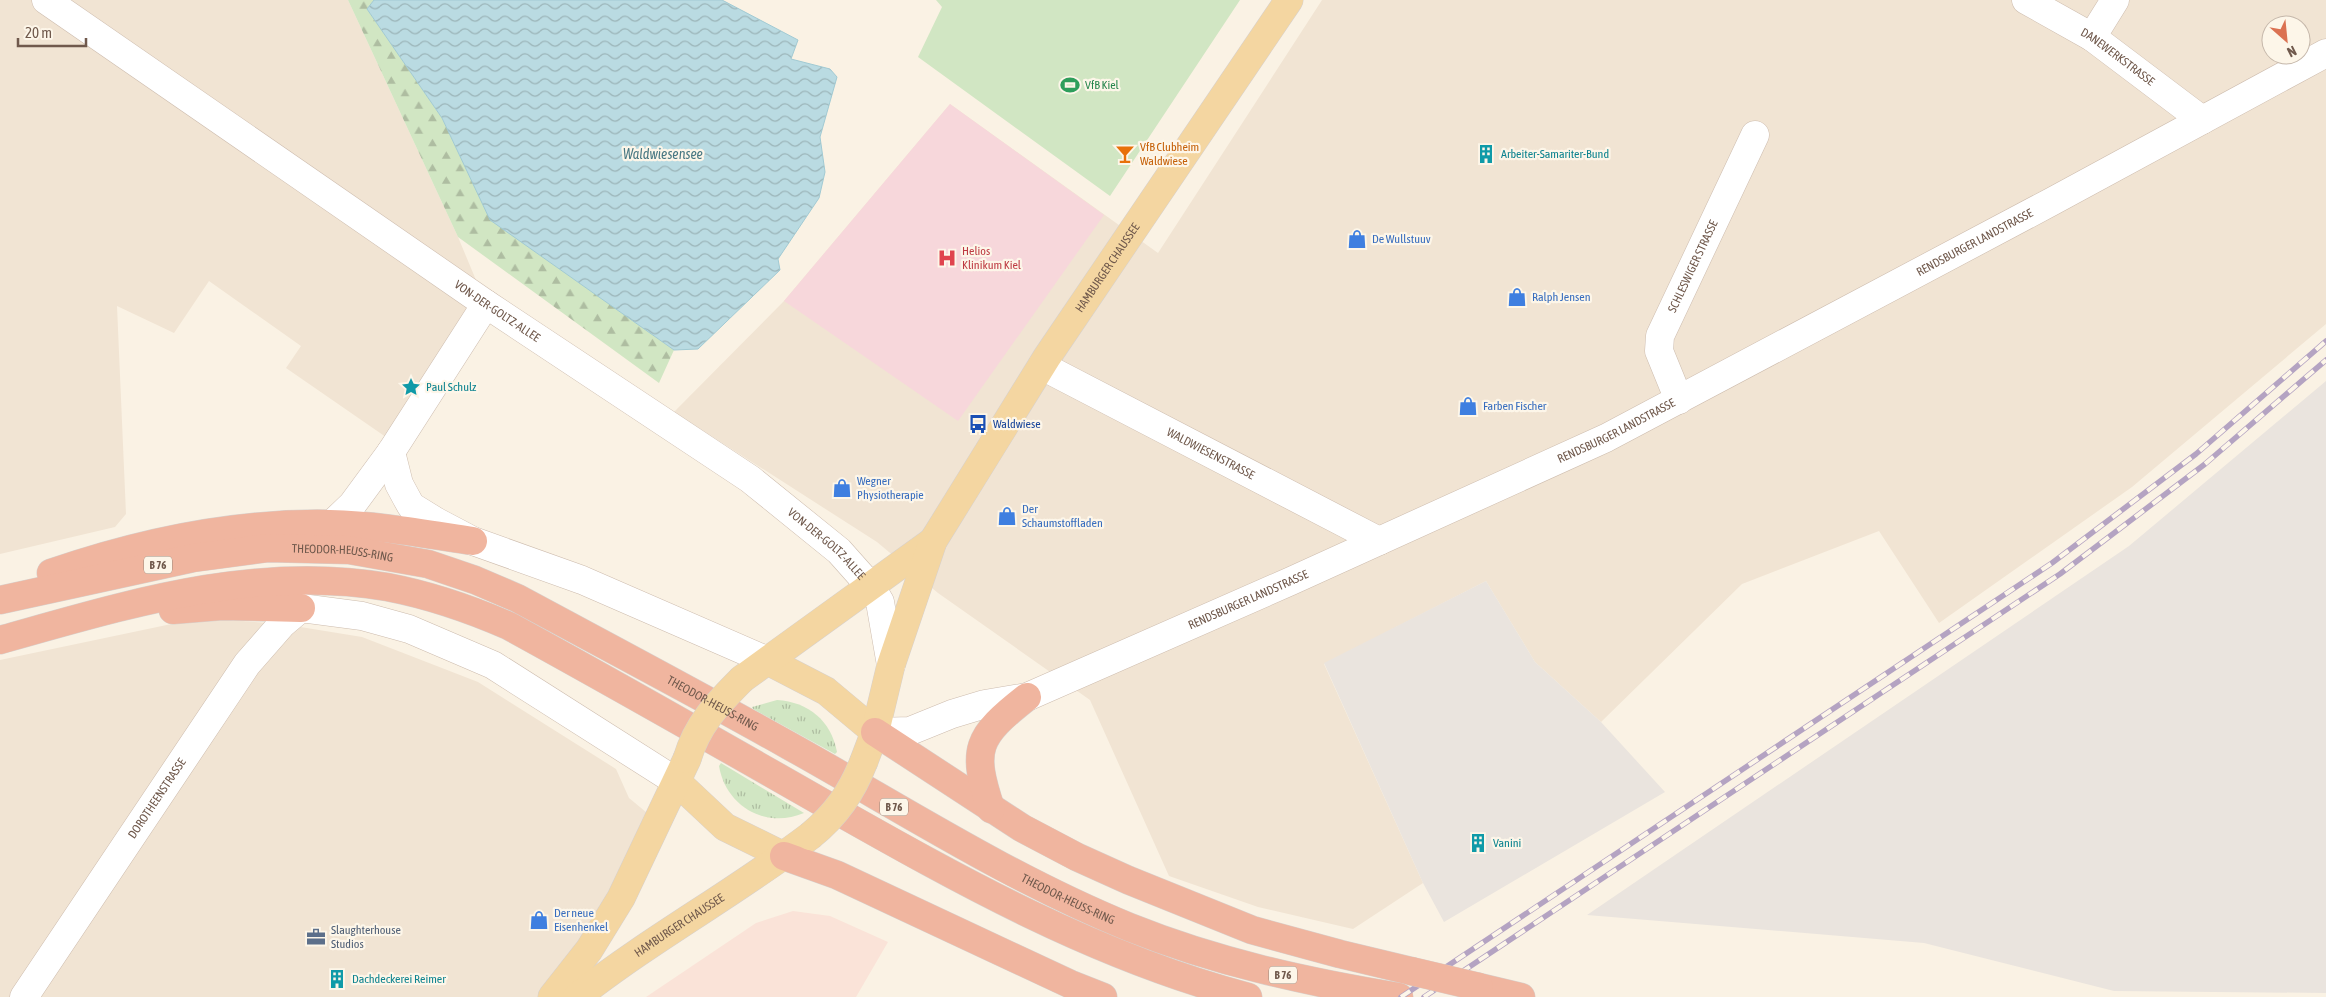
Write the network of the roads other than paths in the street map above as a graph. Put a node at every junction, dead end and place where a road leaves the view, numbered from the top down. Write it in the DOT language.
graph roads {
  1 [pos="46,0"];
  2 [pos="1289,0"];
  3 [pos="2026,0"];
  4 [pos="2115,0"];
  5 [pos="2092,37"];
  6 [pos="2326,53"];
  7 [pos="2202,120"];
  8 [pos="1755,135"];
  9 [pos="486,304"];
  10 [pos="1042,366"];
  11 [pos="1679,400"];
  12 [pos="391,452"];
  13 [pos="332,524"];
  14 [pos="473,541"];
  15 [pos="933,541"];
  16 [pos="1379,541"];
  17 [pos="871,587"];
  18 [pos="0,594"];
  19 [pos="0,600"];
  20 [pos="301,608"];
  21 [pos="90,615"];
  22 [pos="0,640"];
  23 [pos="768,661"];
  24 [pos="891,665"];
  25 [pos="1026,697"];
  26 [pos="875,732"];
  27 [pos="682,771"];
  28 [pos="991,809"];
  29 [pos="784,856"];
  30 [pos="1388,995"];
  31 [pos="24,997"];
  32 [pos="552,997"];
  33 [pos="577,997"];
  34 [pos="1103,997"];
  35 [pos="1248,997"];
  36 [pos="1521,997"];
  1 -- 9 [label="street, VON-DER-GOLTZ-ALLEE"];
  2 -- 10 [label="main road, HAMBURGER CHAUSSEE"];
  3 -- 5 [label="street, DANEWERKSTRASSE"];
  4 -- 5 [label="street"];
  5 -- 7 [label="street, DANEWERKSTRASSE"];
  6 -- 7 [label="street, RENDSBURGER LANDSTRASSE"];
  7 -- 11 [label="street, RENDSBURGER LANDSTRASSE"];
  8 -- 11 [label="street, SCHLESWIGER STRASSE"];
  9 -- 12 [label="street"];
  9 -- 17 [label="street, VON-DER-GOLTZ-ALLEE"];
  10 -- 15 [label="main road, HAMBURGER CHAUSSEE"];
  10 -- 16 [label="street, WALDWIESENSTRASSE"];
  11 -- 16 [label="street, RENDSBURGER LANDSTRASSE"];
  12 -- 13 [label="street"];
  12 -- 14 [label="street"];
  13 -- 14 [label="highway"];
  13 -- 18 [label="highway"];
  14 -- 23 [label="street"];
  15 -- 17 [label="main road, HAMBURGER CHAUSSEE"];
  15 -- 24 [label="main road, HAMBURGER CHAUSSEE"];
  16 -- 25 [label="street, RENDSBURGER LANDSTRASSE"];
  17 -- 23 [label="main road, HAMBURGER CHAUSSEE"];
  17 -- 24 [label="street, VON-DER-GOLTZ-ALLEE"];
  19 -- 30 [label="highway, THEODOR-HEUSS-RING / B 76"];
  20 -- 21 [label="highway"];
  20 -- 27 [label="street"];
  20 -- 31 [label="street, DOROTHEENSTRASSE"];
  21 -- 22 [label="highway, B 76"];
  21 -- 35 [label="highway, B 76"];
  23 -- 26 [label="main road"];
  23 -- 27 [label="main road, HAMBURGER CHAUSSEE, bridge"];
  24 -- 26 [label="main road, HAMBURGER CHAUSSEE"];
  25 -- 26 [label="street, RENDSBURGER LANDSTRASSE"];
  25 -- 28 [label="highway"];
  26 -- 28 [label="highway"];
  26 -- 29 [label="main road, HAMBURGER CHAUSSEE, bridge"];
  27 -- 29 [label="main road"];
  27 -- 32 [label="main road, HAMBURGER CHAUSSEE"];
  28 -- 36 [label="highway, bridge"];
  29 -- 33 [label="main road, HAMBURGER CHAUSSEE"];
  29 -- 34 [label="highway"];
}
